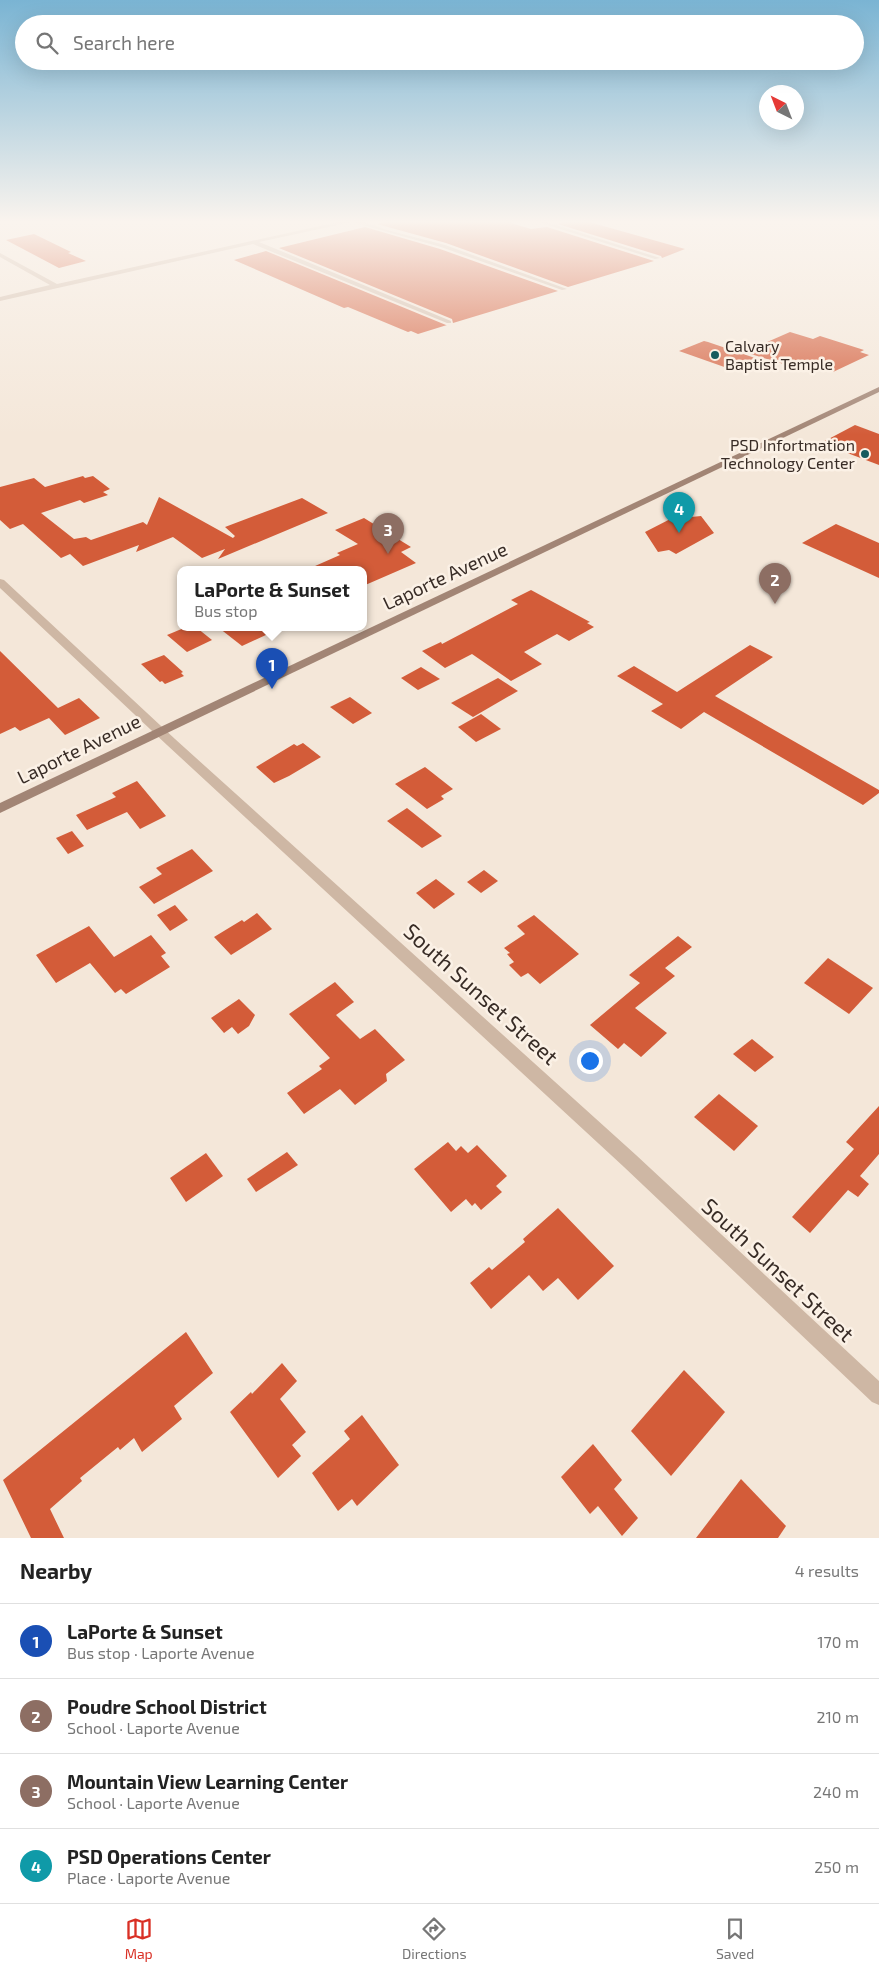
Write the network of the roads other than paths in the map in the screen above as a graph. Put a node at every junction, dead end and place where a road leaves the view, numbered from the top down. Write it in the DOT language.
graph roads {
  1 [pos="31,292"];
  2 [pos="376,292"];
  3 [pos="0,299"];
  4 [pos="450,322"];
  5 [pos="879,389"];
  6 [pos="0,582"];
  7 [pos="160,731"];
  8 [pos="0,808"];
  9 [pos="879,1395"];
  1 -- 3 [label="street"];
  2 -- 4 [label="street"];
  5 -- 7 [label="street, Laporte Avenue"];
  6 -- 7 [label="street, South Sunset Street"];
  7 -- 8 [label="street, Laporte Avenue"];
  7 -- 9 [label="street, South Sunset Street"];
}
